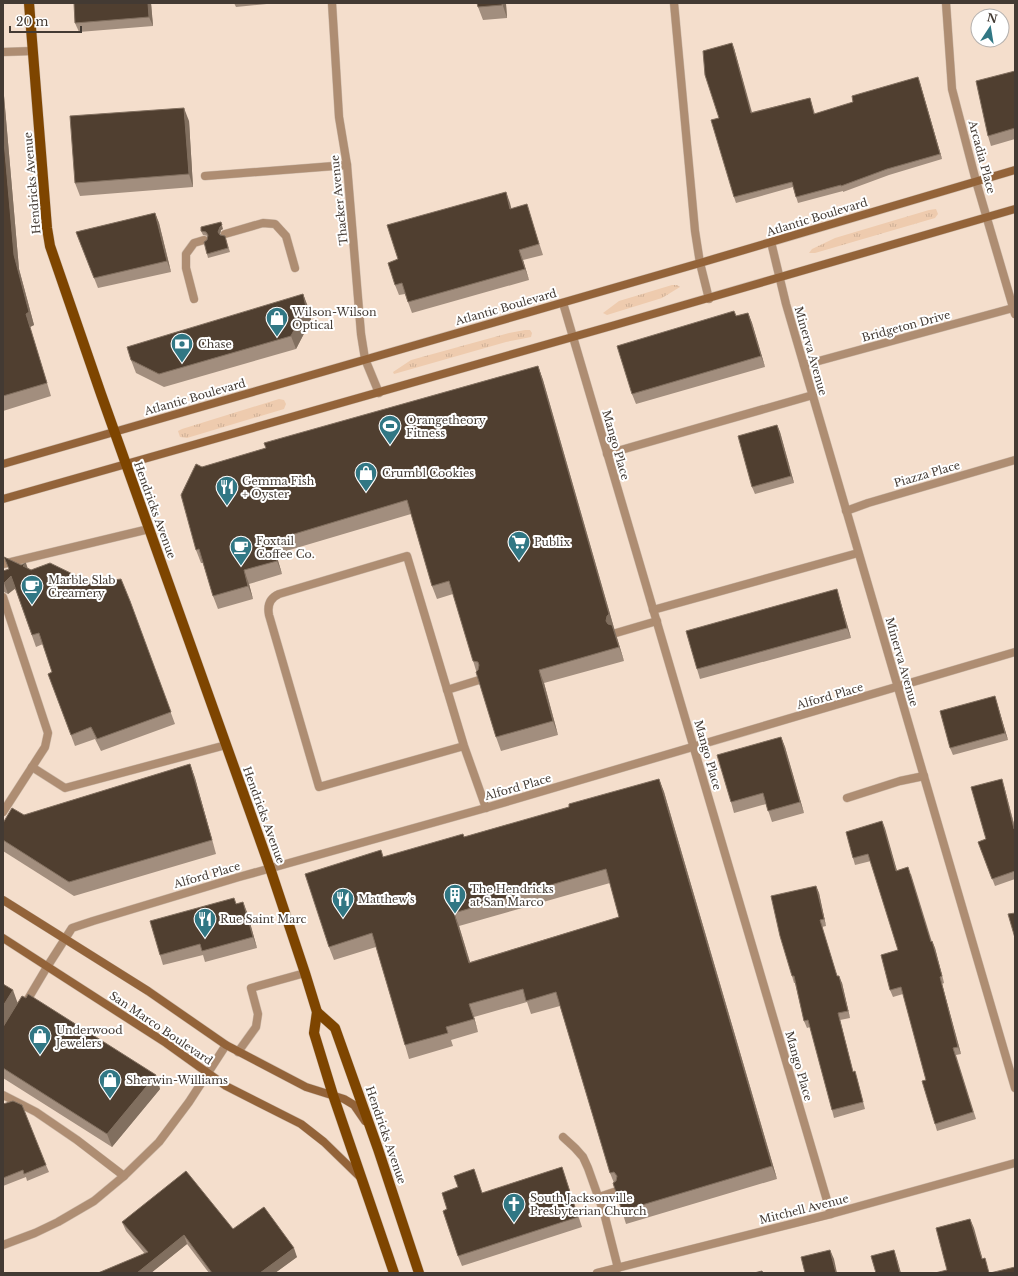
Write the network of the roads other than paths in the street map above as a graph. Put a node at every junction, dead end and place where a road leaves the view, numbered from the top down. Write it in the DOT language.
graph roads {
  1 [pos="29,3"];
  2 [pos="332,3"];
  3 [pos="674,3"];
  4 [pos="946,3"];
  5 [pos="33,51"];
  6 [pos="3,52"];
  7 [pos="347,165"];
  8 [pos="1015,170"];
  9 [pos="205,176"];
  10 [pos="976,181"];
  11 [pos="1015,209"];
  12 [pos="987,217"];
  13 [pos="225,234"];
  14 [pos="204,240"];
  15 [pos="771,242"];
  16 [pos="700,263"];
  17 [pos="295,268"];
  18 [pos="780,278"];
  19 [pos="194,299"];
  20 [pos="709,299"];
  21 [pos="563,303"];
  22 [pos="1014,311"];
  23 [pos="573,337"];
  24 [pos="365,360"];
  25 [pos="804,365"];
  26 [pos="379,393"];
  27 [pos="813,395"];
  28 [pos="115,432"];
  29 [pos="607,454"];
  30 [pos="1015,460"];
  31 [pos="3,464"];
  32 [pos="126,465"];
  33 [pos="3,499"];
  34 [pos="846,511"];
  35 [pos="149,529"];
  36 [pos="858,553"];
  37 [pos="3,564"];
  38 [pos="3,598"];
  39 [pos="653,610"];
  40 [pos="656,621"];
  41 [pos="616,633"];
  42 [pos="1015,652"];
  43 [pos="479,680"];
  44 [pos="898,687"];
  45 [pos="447,690"];
  46 [pos="226,745"];
  47 [pos="464,746"];
  48 [pos="694,747"];
  49 [pos="32,767"];
  50 [pos="924,776"];
  51 [pos="847,798"];
  52 [pos="486,808"];
  53 [pos="3,812"];
  54 [pos="270,868"];
  55 [pos="3,900"];
  56 [pos="3,938"];
  57 [pos="64,939"];
  58 [pos="47,967"];
  59 [pos="306,973"];
  60 [pos="20,1011"];
  61 [pos="317,1012"];
  62 [pos="226,1045"];
  63 [pos="238,1052"];
  64 [pos="208,1072"];
  65 [pos="1015,1088"];
  66 [pos="3,1095"];
  67 [pos="333,1096"];
  68 [pos="563,1138"];
  69 [pos="378,1148"];
  70 [pos="1015,1163"];
  71 [pos="124,1176"];
  72 [pos="362,1178"];
  73 [pos="616,1192"];
  74 [pos="599,1197"];
  75 [pos="831,1214"];
  76 [pos="3,1245"];
  77 [pos="618,1268"];
  78 [pos="394,1273"];
  79 [pos="419,1273"];
  80 [pos="597,1273"];
  1 -- 5 [label="main road, Hendricks Avenue"];
  2 -- 7 [label="street, Thacker Avenue"];
  3 -- 16 [label="street"];
  4 -- 10 [label="street, Arcadia Place"];
  5 -- 6 [label="street"];
  5 -- 28 [label="main road, Hendricks Avenue"];
  7 -- 9 [label="street"];
  7 -- 24 [label="street, Thacker Avenue"];
  8 -- 10 [label="main road, Atlantic Boulevard"];
  10 -- 12 [label="street, Arcadia Place"];
  10 -- 15 [label="main road, Atlantic Boulevard"];
  11 -- 12 [label="main road"];
  12 -- 18 [label="main road"];
  12 -- 22 [label="street, Arcadia Place"];
  13 -- 17 [label="street"];
  14 -- 19 [label="street"];
  15 -- 16 [label="main road, Atlantic Boulevard"];
  15 -- 18 [label="street, Minerva Avenue"];
  16 -- 20 [label="street"];
  16 -- 21 [label="main road, Atlantic Boulevard"];
  18 -- 20 [label="main road"];
  18 -- 25 [label="street, Minerva Avenue"];
  20 -- 23 [label="main road"];
  21 -- 23 [label="street, Mango Place"];
  21 -- 24 [label="main road, Atlantic Boulevard"];
  22 -- 25 [label="street, Bridgeton Drive"];
  23 -- 26 [label="main road"];
  23 -- 29 [label="street, Mango Place"];
  24 -- 26 [label="street, Thacker Avenue"];
  24 -- 28 [label="main road, Atlantic Boulevard"];
  25 -- 27 [label="street, Minerva Avenue"];
  26 -- 32 [label="main road"];
  27 -- 29 [label="street"];
  27 -- 34 [label="street, Minerva Avenue"];
  28 -- 31 [label="main road, Atlantic Boulevard"];
  28 -- 32 [label="main road, Hendricks Avenue"];
  29 -- 39 [label="street, Mango Place"];
  30 -- 34 [label="street, Piazza Place"];
  32 -- 33 [label="main road"];
  32 -- 35 [label="main road, Hendricks Avenue"];
  34 -- 36 [label="street, Minerva Avenue"];
  35 -- 37 [label="street"];
  35 -- 46 [label="main road, Hendricks Avenue"];
  36 -- 39 [label="street"];
  36 -- 44 [label="street, Minerva Avenue"];
  38 -- 49 [label="street"];
  39 -- 40 [label="street, Mango Place"];
  40 -- 41 [label="street"];
  40 -- 48 [label="street, Mango Place"];
  42 -- 44 [label="street, Alford Place"];
  43 -- 45 [label="street"];
  44 -- 48 [label="street, Alford Place"];
  44 -- 50 [label="street, Minerva Avenue"];
  45 -- 47 [label="street"];
  45 -- 47 [label="street"];
  46 -- 49 [label="street"];
  46 -- 54 [label="main road, Hendricks Avenue"];
  47 -- 52 [label="street"];
  48 -- 52 [label="street, Alford Place"];
  48 -- 75 [label="street, Mango Place"];
  49 -- 53 [label="street"];
  50 -- 51 [label="street"];
  50 -- 65 [label="street, Minerva Avenue"];
  52 -- 54 [label="street, Alford Place"];
  54 -- 57 [label="street, Alford Place"];
  54 -- 59 [label="main road, Hendricks Avenue"];
  55 -- 57 [label="main road, San Marco Boulevard"];
  56 -- 58 [label="main road, San Marco Boulevard"];
  57 -- 58 [label="street, Alford Place"];
  57 -- 62 [label="main road, San Marco Boulevard"];
  58 -- 60 [label="street, Alford Place"];
  58 -- 64 [label="main road, San Marco Boulevard"];
  59 -- 61 [label="main road, Hendricks Avenue"];
  59 -- 63 [label="street"];
  61 -- 67 [label="main road, Hendricks Avenue"];
  61 -- 69 [label="main road, Hendricks Avenue"];
  62 -- 63 [label="main road, San Marco Boulevard"];
  62 -- 64 [label="street"];
  63 -- 67 [label="main road, San Marco Boulevard"];
  64 -- 71 [label="street"];
  64 -- 72 [label="main road, San Marco Boulevard"];
  66 -- 71 [label="street"];
  67 -- 69 [label="main road, San Marco Boulevard"];
  67 -- 72 [label="main road, Hendricks Avenue"];
  68 -- 74 [label="street"];
  69 -- 79 [label="main road, Hendricks Avenue"];
  70 -- 75 [label="street, Mitchell Avenue"];
  71 -- 76 [label="street"];
  72 -- 78 [label="main road, Hendricks Avenue"];
  73 -- 74 [label="street"];
  74 -- 77 [label="street"];
  75 -- 77 [label="street, Mitchell Avenue"];
  77 -- 80 [label="street, Mitchell Avenue"];
}
